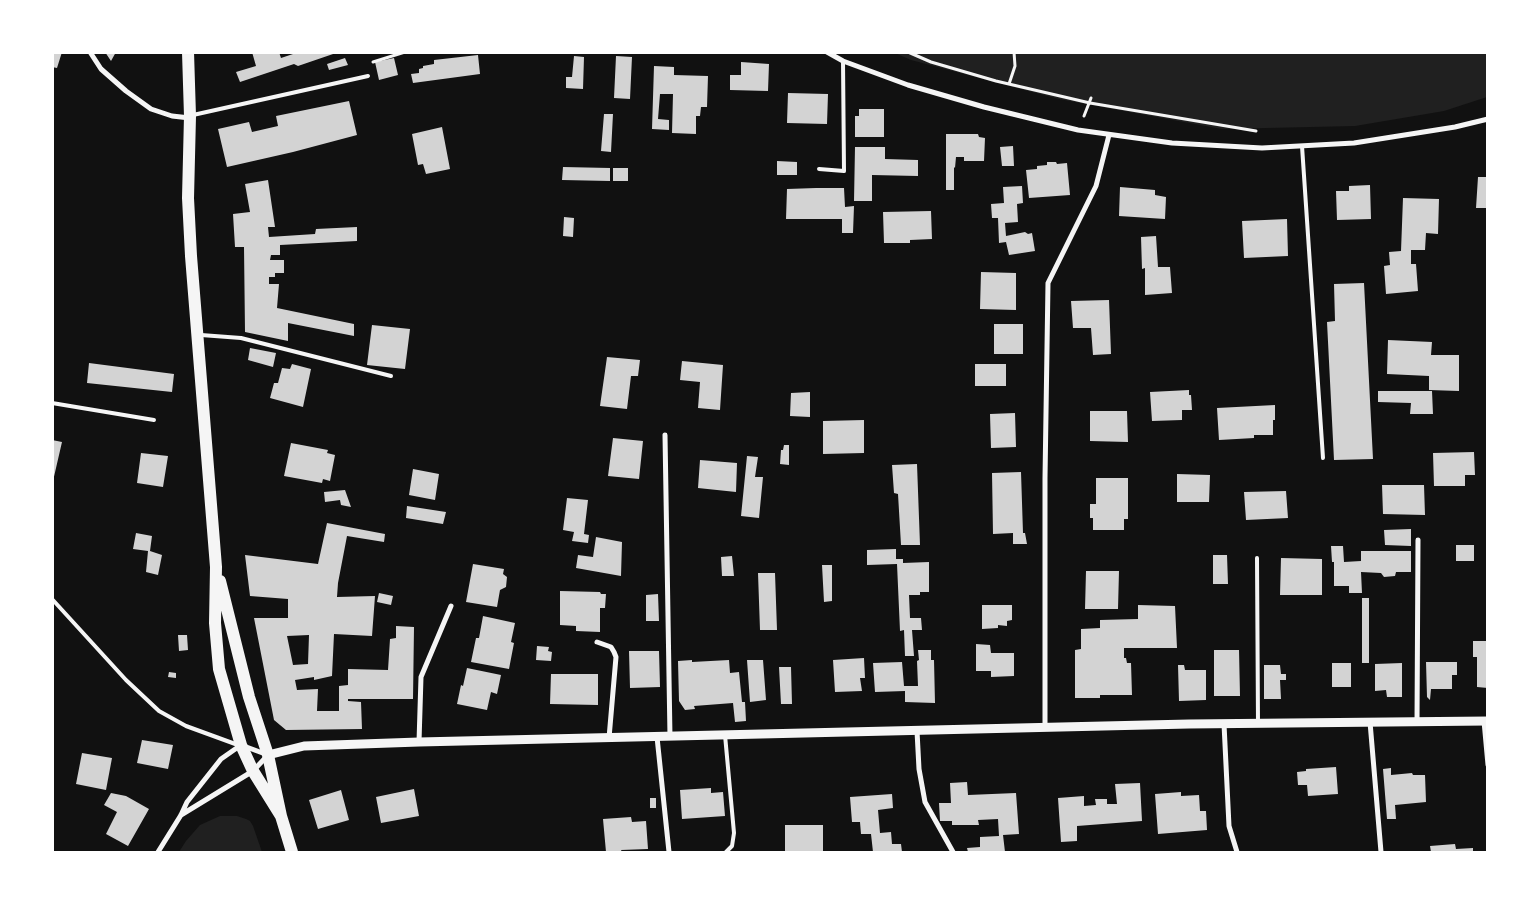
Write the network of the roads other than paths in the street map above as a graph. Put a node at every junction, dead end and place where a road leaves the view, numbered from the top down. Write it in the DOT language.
graph roads {
  1 [pos="90,52"];
  2 [pos="188,52"];
  3 [pos="827,52"];
  4 [pos="844,61"];
  5 [pos="368,76"];
  6 [pos="190,117"];
  7 [pos="1488,119"];
  8 [pos="1108,135"];
  9 [pos="1302,146"];
  10 [pos="819,169"];
  11 [pos="198,335"];
  12 [pos="391,376"];
  13 [pos="52,403"];
  14 [pos="154,420"];
  15 [pos="665,435"];
  16 [pos="1323,458"];
  17 [pos="1418,540"];
  18 [pos="1257,558"];
  19 [pos="216,567"];
  20 [pos="52,599"];
  21 [pos="451,606"];
  22 [pos="597,642"];
  23 [pos="1486,721"];
  24 [pos="1370,722"];
  25 [pos="1417,722"];
  26 [pos="1224,724"];
  27 [pos="1258,724"];
  28 [pos="1045,728"];
  29 [pos="917,731"];
  30 [pos="725,736"];
  31 [pos="658,737"];
  32 [pos="670,737"];
  33 [pos="609,738"];
  34 [pos="419,742"];
  35 [pos="240,745"];
  36 [pos="268,755"];
  37 [pos="1488,765"];
  38 [pos="253,771"];
  39 [pos="181,815"];
  40 [pos="281,816"];
  41 [pos="158,852"];
  42 [pos="292,852"];
  43 [pos="669,852"];
  44 [pos="726,852"];
  45 [pos="953,852"];
  46 [pos="1237,852"];
  47 [pos="1381,852"];
  1 -- 6 [label="street"];
  2 -- 6 [label="main road"];
  3 -- 4 [label="street"];
  4 -- 8 [label="street"];
  4 -- 10 [label="lane"];
  5 -- 6 [label="lane"];
  6 -- 11 [label="main road"];
  7 -- 9 [label="street"];
  8 -- 9 [label="street"];
  8 -- 28 [label="street"];
  9 -- 16 [label="lane"];
  11 -- 12 [label="lane"];
  11 -- 19 [label="main road"];
  13 -- 14 [label="lane"];
  15 -- 32 [label="street"];
  17 -- 25 [label="street"];
  18 -- 27 [label="lane"];
  19 -- 35 [label="main road"];
  19 -- 36 [label="main road"];
  20 -- 35 [label="lane"];
  21 -- 34 [label="street"];
  22 -- 33 [label="street"];
  23 -- 25 [label="street"];
  23 -- 37 [label="street"];
  24 -- 25 [label="street"];
  24 -- 27 [label="street"];
  24 -- 47 [label="street"];
  26 -- 27 [label="street"];
  26 -- 28 [label="street"];
  26 -- 46 [label="street"];
  28 -- 29 [label="street"];
  29 -- 30 [label="street"];
  29 -- 45 [label="street"];
  30 -- 32 [label="street"];
  30 -- 44 [label="lane"];
  31 -- 32 [label="street"];
  31 -- 33 [label="street"];
  31 -- 43 [label="street"];
  33 -- 34 [label="street"];
  34 -- 36 [label="street"];
  35 -- 36 [label="street"];
  35 -- 38 [label="main road"];
  35 -- 39 [label="street"];
  36 -- 38 [label="street"];
  36 -- 40 [label="main road"];
  38 -- 39 [label="street"];
  38 -- 40 [label="main road"];
  39 -- 41 [label="street"];
  40 -- 42 [label="main road"];
}
